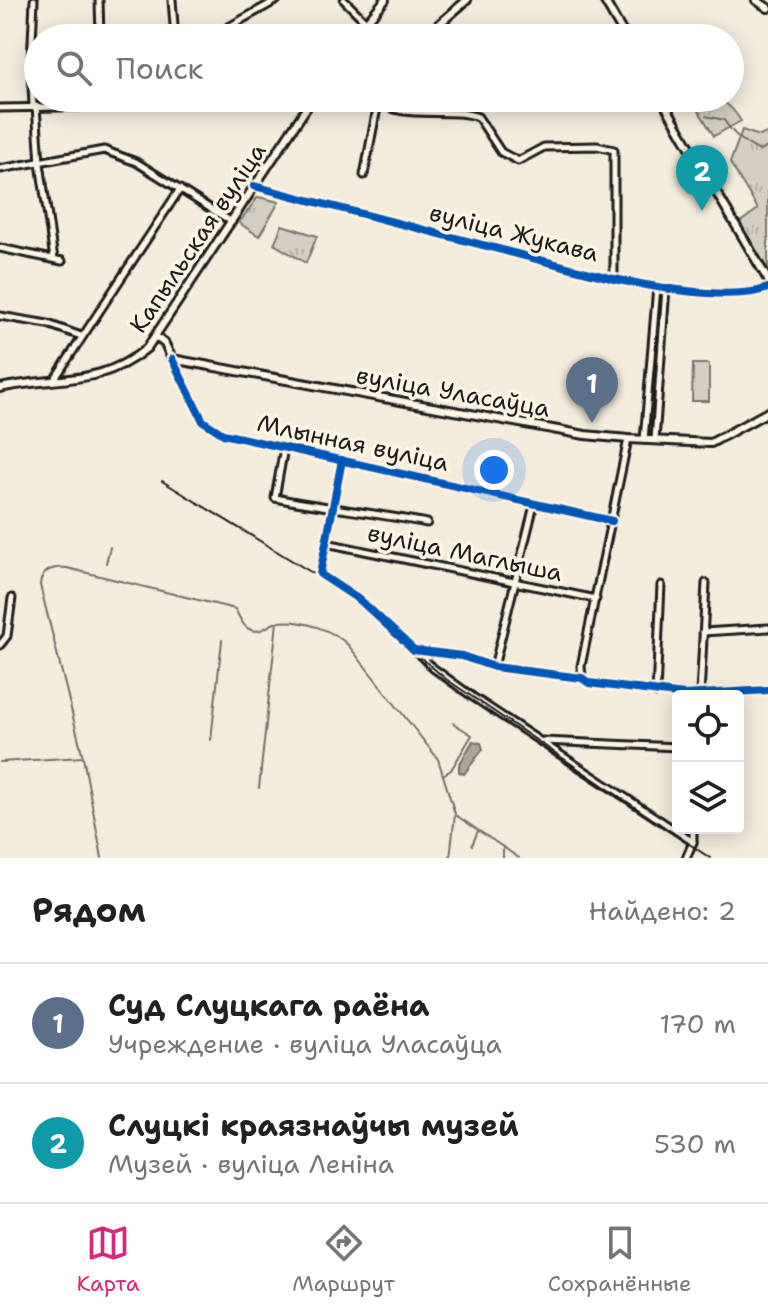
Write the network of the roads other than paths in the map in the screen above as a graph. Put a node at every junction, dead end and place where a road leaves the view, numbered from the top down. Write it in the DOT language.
graph roads {
  1 [pos="34,0"];
  2 [pos="99,0"];
  3 [pos="172,0"];
  4 [pos="277,0"];
  5 [pos="344,0"];
  6 [pos="385,0"];
  7 [pos="467,0"];
  8 [pos="604,0"];
  9 [pos="756,0"];
  10 [pos="768,8"];
  11 [pos="365,21"];
  12 [pos="33,24"];
  13 [pos="100,24"];
  14 [pos="174,24"];
  15 [pos="234,24"];
  16 [pos="363,24"];
  17 [pos="439,24"];
  18 [pos="618,24"];
  19 [pos="24,107"];
  20 [pos="0,108"];
  21 [pos="35,112"];
  22 [pos="304,112"];
  23 [pos="376,112"];
  24 [pos="421,112"];
  25 [pos="669,112"];
  26 [pos="40,163"];
  27 [pos="0,169"];
  28 [pos="364,175"];
  29 [pos="254,186"];
  30 [pos="180,189"];
  31 [pos="232,222"];
  32 [pos="0,248"];
  33 [pos="54,259"];
  34 [pos="62,261"];
  35 [pos="614,279"];
  36 [pos="768,280"];
  37 [pos="657,287"];
  38 [pos="666,288"];
  39 [pos="768,288"];
  40 [pos="0,316"];
  41 [pos="81,336"];
  42 [pos="156,337"];
  43 [pos="172,359"];
  44 [pos="54,380"];
  45 [pos="0,388"];
  46 [pos="768,412"];
  47 [pos="628,439"];
  48 [pos="644,440"];
  49 [pos="655,440"];
  50 [pos="284,448"];
  51 [pos="342,460"];
  52 [pos="534,505"];
  53 [pos="333,510"];
  54 [pos="612,521"];
  55 [pos="427,523"];
  56 [pos="326,543"];
  57 [pos="515,582"];
  58 [pos="706,583"];
  59 [pos="661,585"];
  60 [pos="12,598"];
  61 [pos="596,599"];
  62 [pos="768,628"];
  63 [pos="703,632"];
  64 [pos="0,645"];
  65 [pos="414,650"];
  66 [pos="494,667"];
  67 [pos="582,678"];
  68 [pos="700,690"];
  69 [pos="768,690"];
  70 [pos="744,692"];
  71 [pos="656,693"];
  72 [pos="672,694"];
  73 [pos="540,741"];
  74 [pos="672,747"];
  75 [pos="693,834"];
  76 [pos="693,842"];
  77 [pos="686,858"];
  1 -- 12 [label="street"];
  2 -- 13 [label="street"];
  3 -- 14 [label="street"];
  4 -- 15 [label="street"];
  5 -- 11 [label="street"];
  6 -- 11 [label="main road"];
  7 -- 17 [label="main road"];
  8 -- 18 [label="main road"];
  9 -- 10 [label="main road"];
  11 -- 16 [label="main road"];
  19 -- 20 [label="street"];
  21 -- 26 [label="street"];
  22 -- 29 [label="main road, Капыльская вуліца"];
  23 -- 28 [label="street"];
  24 -- 35 [label="street"];
  25 -- 36 [label="main road"];
  26 -- 27 [label="street"];
  26 -- 30 [label="street"];
  26 -- 33 [label="street"];
  29 -- 31 [label="main road, Капыльская вуліца"];
  29 -- 35 [label="street, вуліца Жукава"];
  30 -- 31 [label="street"];
  30 -- 41 [label="street"];
  31 -- 42 [label="main road, Капыльская вуліца"];
  32 -- 33 [label="street"];
  33 -- 34 [label="street"];
  35 -- 37 [label="street, вуліца Жукава"];
  37 -- 38 [label="street, вуліца Жукава"];
  37 -- 48 [label="street"];
  38 -- 39 [label="street, вуліца Жукава"];
  38 -- 49 [label="street"];
  40 -- 41 [label="street"];
  41 -- 44 [label="street"];
  42 -- 43 [label="main road, Млынная вуліца"];
  42 -- 44 [label="main road, Капыльская вуліца"];
  43 -- 47 [label="main road, вуліца Уласаўца"];
  43 -- 50 [label="street, Млынная вуліца"];
  44 -- 45 [label="main road, Капыльская вуліца"];
  46 -- 49 [label="main road, вуліца Уласаўца"];
  47 -- 48 [label="main road, вуліца Уласаўца"];
  47 -- 54 [label="street"];
  48 -- 49 [label="main road, вуліца Уласаўца"];
  50 -- 51 [label="street, Млынная вуліца"];
  50 -- 53 [label="street"];
  51 -- 52 [label="street, Млынная вуліца"];
  51 -- 53 [label="street"];
  52 -- 54 [label="street, Млынная вуліца"];
  52 -- 57 [label="street"];
  53 -- 55 [label="street"];
  53 -- 56 [label="street"];
  54 -- 61 [label="street"];
  56 -- 57 [label="street, вуліца Маглыша"];
  56 -- 65 [label="street"];
  57 -- 61 [label="street, вуліца Маглыша"];
  57 -- 66 [label="street"];
  58 -- 63 [label="street"];
  59 -- 71 [label="street"];
  60 -- 64 [label="street"];
  61 -- 67 [label="street"];
  62 -- 63 [label="street"];
  63 -- 68 [label="street"];
  65 -- 66 [label="street"];
  65 -- 73 [label="street"];
  66 -- 67 [label="street"];
  67 -- 71 [label="street"];
  69 -- 70 [label="street"];
  71 -- 72 [label="street"];
  73 -- 74 [label="street"];
  73 -- 76 [label="street"];
  75 -- 76 [label="street"];
  76 -- 77 [label="street"];
}
